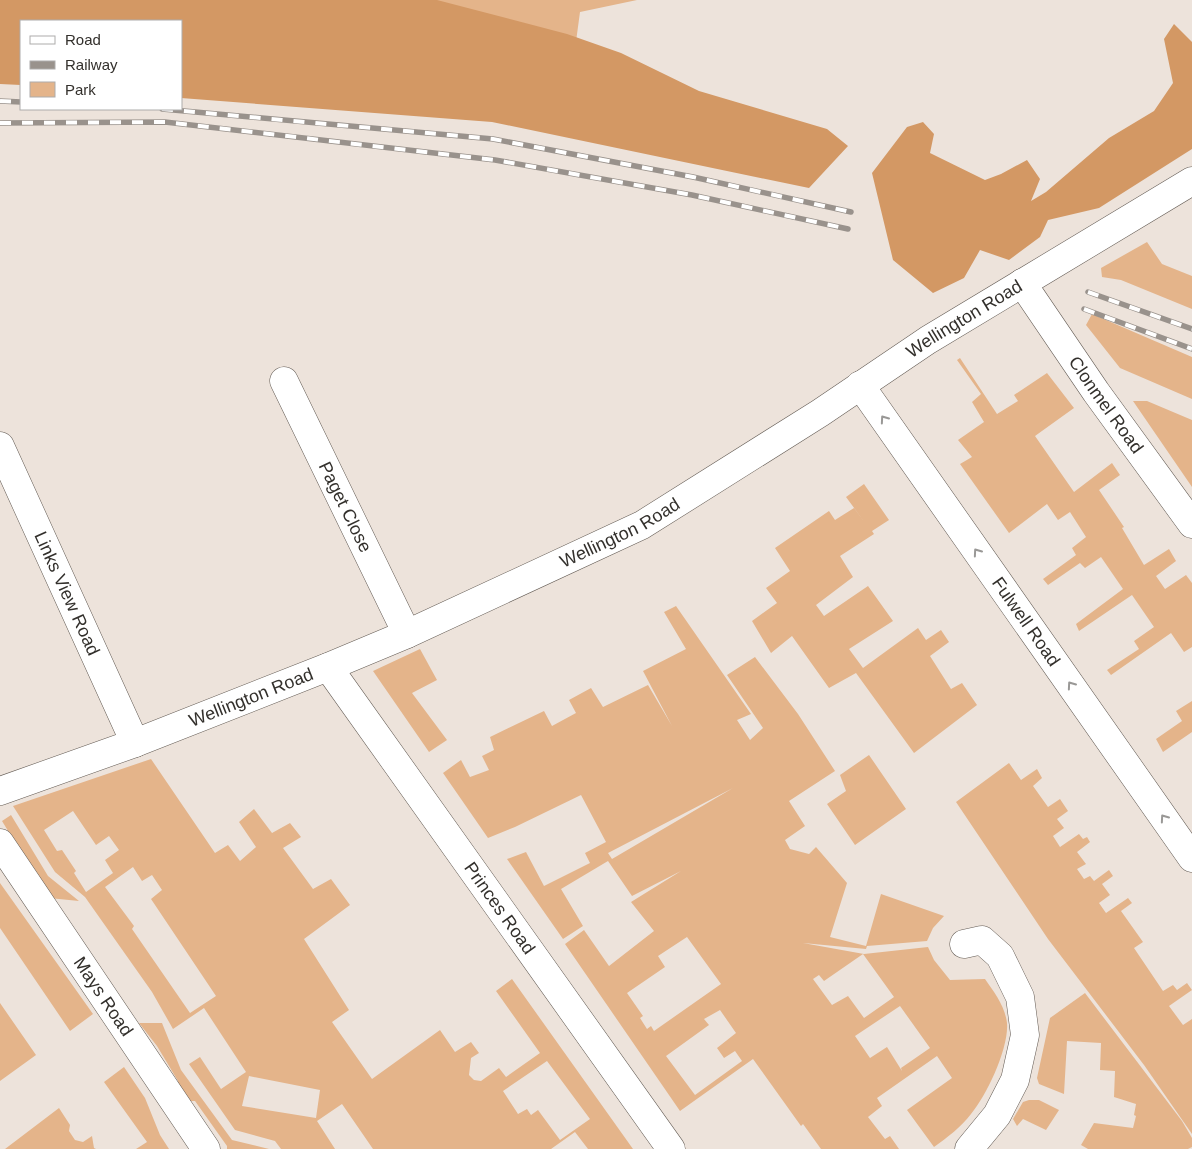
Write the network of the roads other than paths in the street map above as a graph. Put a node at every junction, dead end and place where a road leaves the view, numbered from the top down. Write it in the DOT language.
graph roads {
  1 [pos="1192,181"];
  2 [pos="1022,283"];
  3 [pos="284,381"];
  4 [pos="860,385"];
  5 [pos="0,446"];
  6 [pos="1192,524"];
  7 [pos="407,634"];
  8 [pos="328,668"];
  9 [pos="135,743"];
  10 [pos="0,791"];
  11 [pos="0,843"];
  12 [pos="1192,858"];
  13 [pos="964,944"];
  14 [pos="206,1149"];
  15 [pos="671,1149"];
  16 [pos="969,1149"];
  1 -- 2 [label="street, Wellington Road"];
  2 -- 4 [label="street, Wellington Road"];
  2 -- 6 [label="street, Clonmel Road"];
  3 -- 7 [label="street, Paget Close"];
  4 -- 7 [label="street, Wellington Road"];
  12 -- 4 [label="street, Fulwell Road, one-way"];
  5 -- 9 [label="street, Links View Road"];
  7 -- 8 [label="street, Wellington Road"];
  8 -- 9 [label="street, Wellington Road"];
  8 -- 15 [label="street, Princes Road"];
  9 -- 10 [label="street, Wellington Road"];
  11 -- 14 [label="street, Mays Road"];
  13 -- 16 [label="street"];
}
